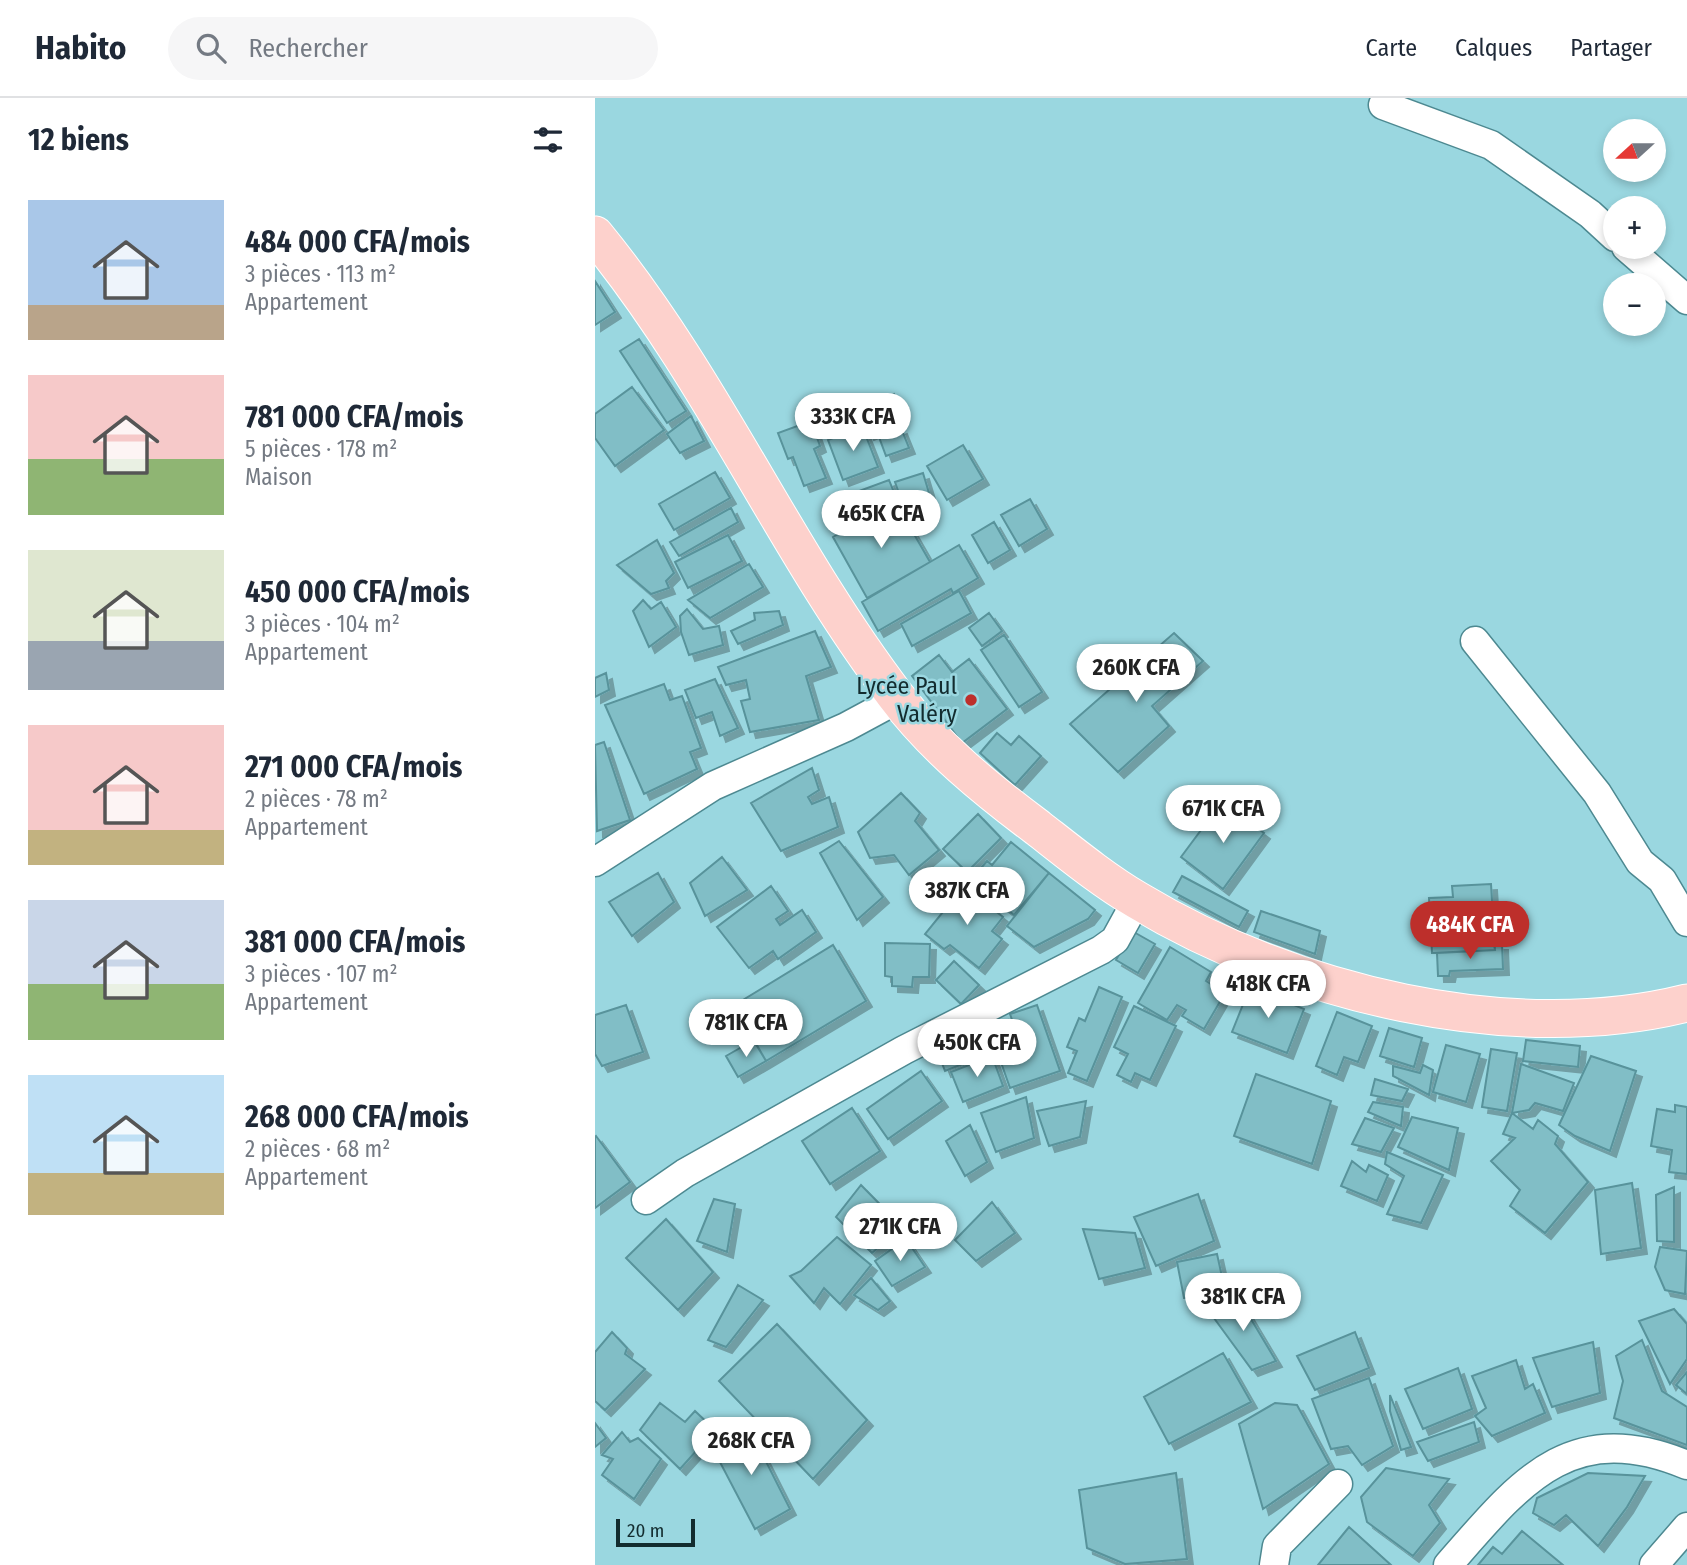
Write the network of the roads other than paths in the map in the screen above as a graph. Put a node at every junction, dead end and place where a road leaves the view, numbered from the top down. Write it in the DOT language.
graph roads {
  1 [pos="1383,105"];
  2 [pos="1603,226"];
  3 [pos="595,235"];
  4 [pos="1640,259"];
  5 [pos="1687,300"];
  6 [pos="1475,641"];
  7 [pos="898,699"];
  8 [pos="595,862"];
  9 [pos="1137,900"];
  10 [pos="1687,922"];
  11 [pos="1687,1003"];
  12 [pos="646,1200"];
  13 [pos="1687,1465"];
  14 [pos="1338,1484"];
  15 [pos="1687,1527"];
  16 [pos="1274,1565"];
  17 [pos="1448,1565"];
  18 [pos="1654,1565"];
  1 -- 2 [label="street"];
  3 -- 7 [label="main road"];
  4 -- 5 [label="street"];
  6 -- 10 [label="street"];
  7 -- 8 [label="street"];
  7 -- 9 [label="main road"];
  9 -- 11 [label="main road"];
  9 -- 12 [label="street"];
  13 -- 17 [label="street"];
  14 -- 16 [label="street"];
  15 -- 18 [label="street"];
}
